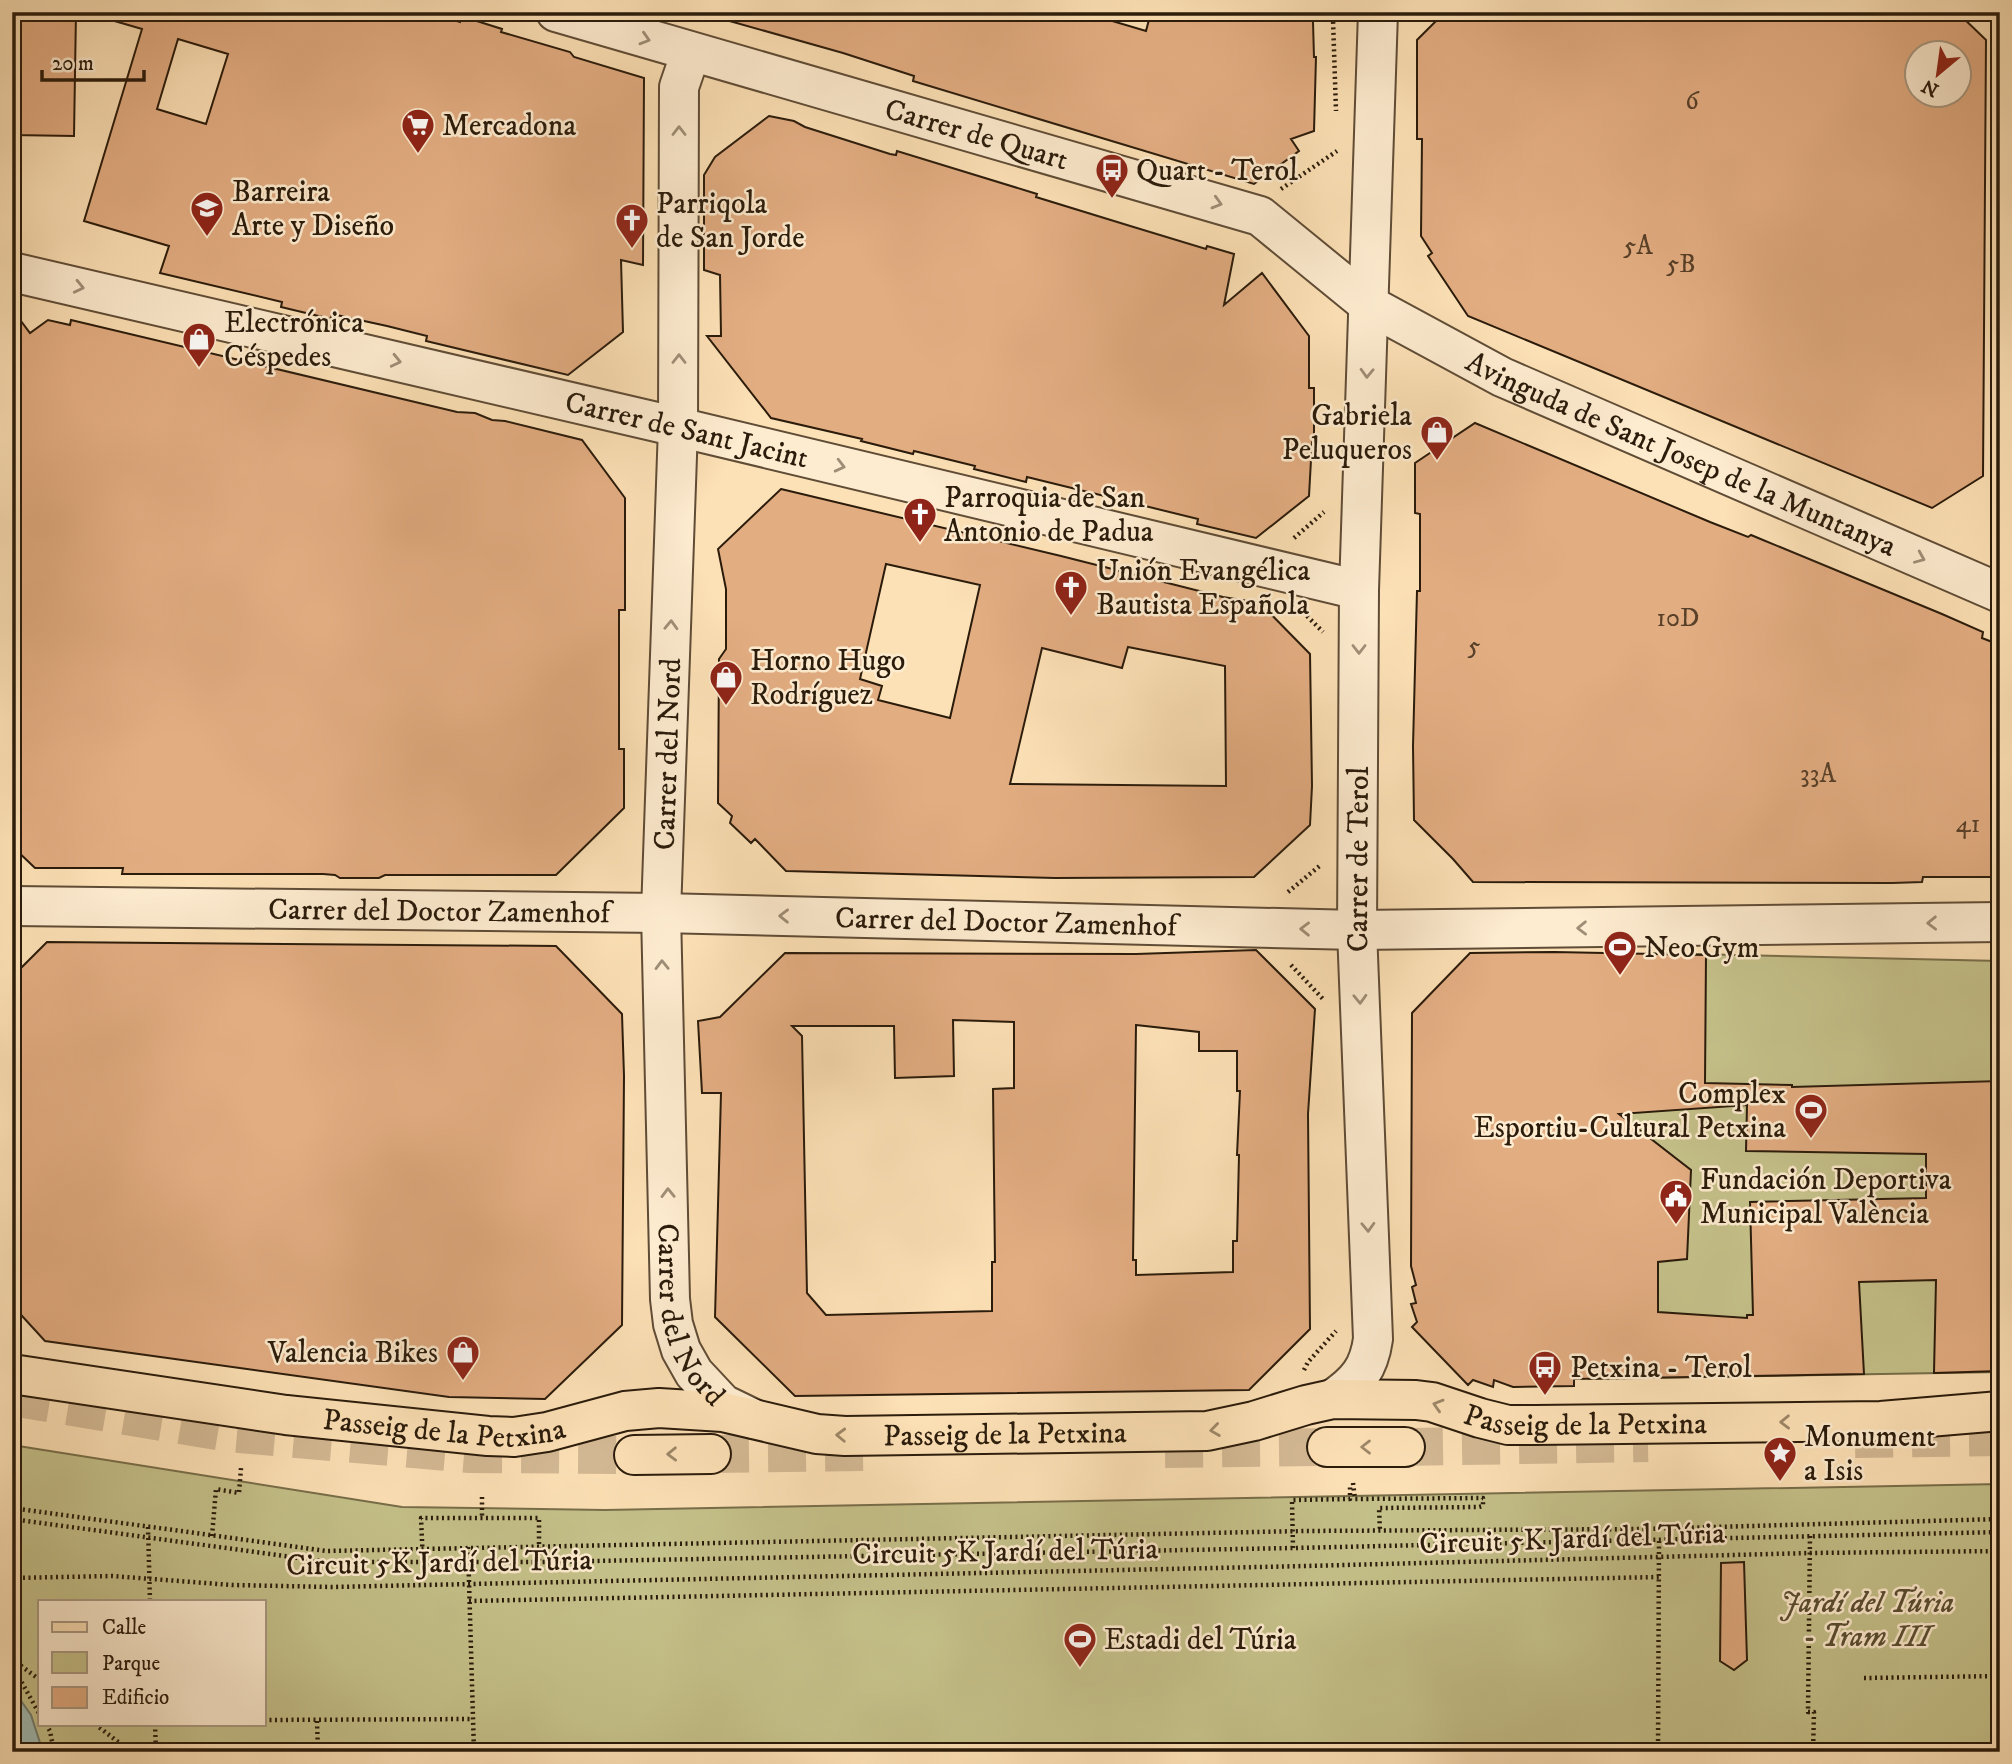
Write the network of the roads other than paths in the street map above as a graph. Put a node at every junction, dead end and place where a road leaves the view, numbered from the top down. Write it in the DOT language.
graph roads {
  1 [pos="556,12"];
  2 [pos="1378,12"];
  3 [pos="691,52"];
  4 [pos="12,272"];
  5 [pos="1369,305"];
  6 [pos="678,427"];
  7 [pos="1359,590"];
  8 [pos="2000,593"];
  9 [pos="12,906"];
  10 [pos="661,914"];
  11 [pos="2000,922"];
  12 [pos="1357,930"];
  13 [pos="12,1374"];
  14 [pos="1333,1399"];
  15 [pos="2000,1411"];
  16 [pos="756,1420"];
  17 [pos="1327,1447"];
  18 [pos="1405,1447"];
  19 [pos="710,1454"];
  20 [pos="634,1455"];
  1 -- 3 [label="street, Carrer de Quart, one-way"];
  2 -- 5 [label="street, Carrer de Terol"];
  3 -- 5 [label="street, Carrer de Quart, one-way"];
  6 -- 3 [label="street, Carrer del Nord, one-way"];
  4 -- 6 [label="street, Carrer de Sant Jacint, one-way"];
  5 -- 7 [label="street, Carrer de Terol, one-way"];
  5 -- 8 [label="street, Avinguda de Sant Josep de la Muntanya, one-way"];
  6 -- 7 [label="street, Carrer de Sant Jacint, one-way"];
  10 -- 6 [label="street, Carrer del Nord, one-way"];
  7 -- 12 [label="street, Carrer de Terol, one-way"];
  9 -- 10 [label="street, Carrer del Doctor Zamenhof"];
  12 -- 10 [label="street, Carrer del Doctor Zamenhof, one-way"];
  16 -- 10 [label="street, Carrer del Nord, one-way"];
  11 -- 12 [label="street, Carrer del Doctor Zamenhof, one-way"];
  12 -- 14 [label="street, Carrer de Terol, one-way"];
  13 -- 16 [label="main road, Passeig de la Petxina"];
  15 -- 14 [label="main road, Passeig de la Petxina, one-way"];
  14 -- 16 [label="main road, Passeig de la Petxina, one-way"];
  18 -- 17 [label="main road, one-way"];
  19 -- 20 [label="main road, one-way"];
}
